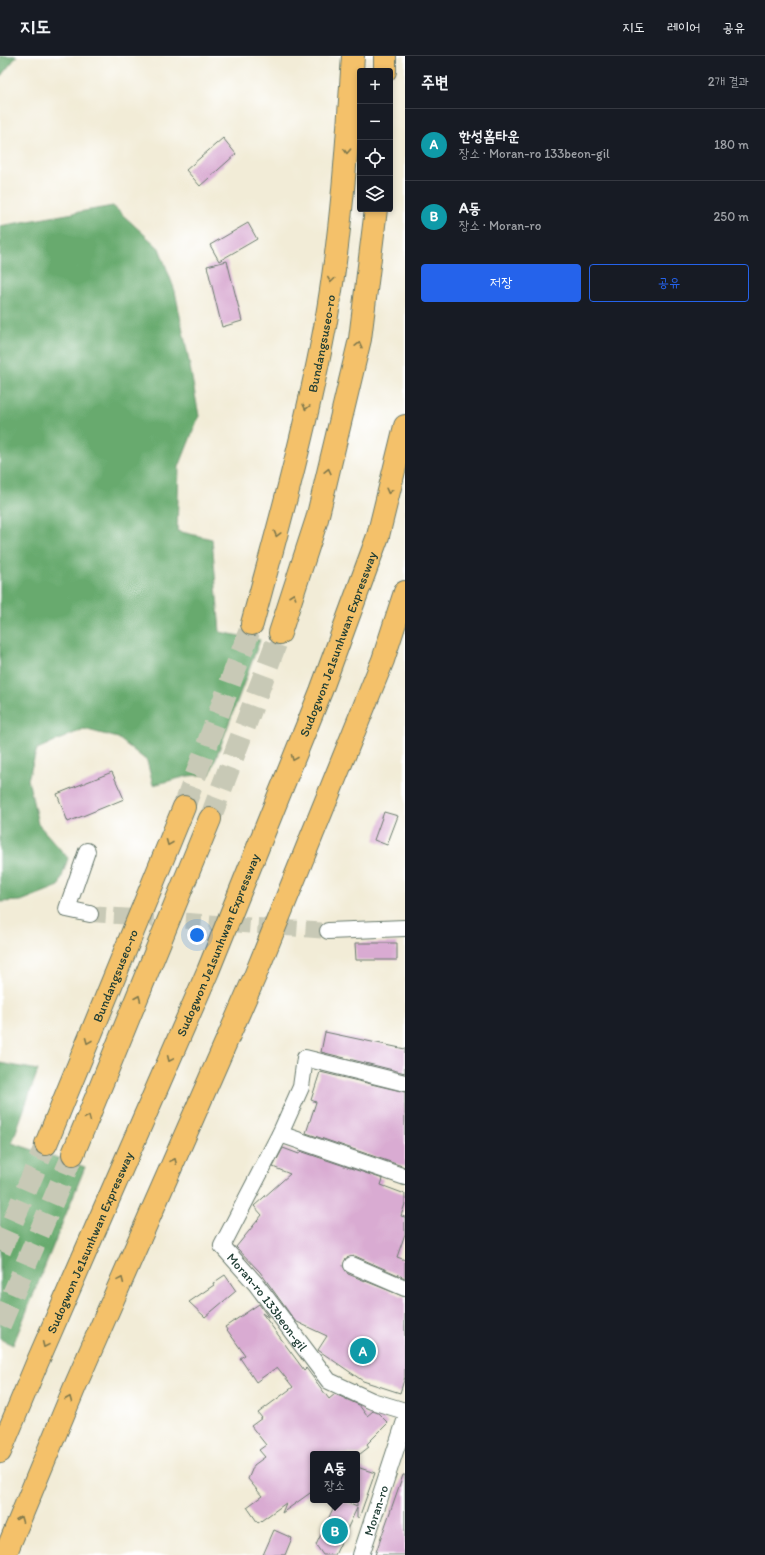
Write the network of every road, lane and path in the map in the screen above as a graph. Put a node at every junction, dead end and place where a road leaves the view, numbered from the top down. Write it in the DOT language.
graph roads {
  1 [pos="353,56"];
  2 [pos="385,56"];
  3 [pos="385,68"];
  4 [pos="376,212"];
  5 [pos="405,426"];
  6 [pos="405,592"];
  7 [pos="252,624"];
  8 [pos="280,633"];
  9 [pos="184,807"];
  10 [pos="210,819"];
  11 [pos="87,851"];
  12 [pos="90,914"];
  13 [pos="405,928"];
  14 [pos="328,930"];
  15 [pos="405,1083"];
  16 [pos="280,1134"];
  17 [pos="46,1144"];
  18 [pos="73,1154"];
  19 [pos="405,1177"];
  20 [pos="352,1265"];
  21 [pos="405,1288"];
  22 [pos="405,1411"];
  23 [pos="405,1421"];
  24 [pos="0,1452"];
  25 [pos="5,1555"];
  26 [pos="361,1555"];
  1 -- 7 [label="highway, Bundangsuseo-ro, one-way"];
  2 -- 3 [label="highway"];
  8 -- 4 [label="highway, one-way"];
  5 -- 24 [label="highway, Sudogwon Je1sunhwan Expressway, one-way"];
  25 -- 6 [label="highway, one-way"];
  9 -- 17 [label="highway, Bundangsuseo-ro, one-way"];
  18 -- 10 [label="highway, one-way"];
  11 -- 12 [label="street"];
  13 -- 14 [label="street"];
  15 -- 16 [label="street, Moran-ro 133beon-gil"];
  16 -- 19 [label="street"];
  16 -- 22 [label="street, Moran-ro 133beon-gil"];
  20 -- 21 [label="street"];
  23 -- 26 [label="street, Moran-ro"];
}
